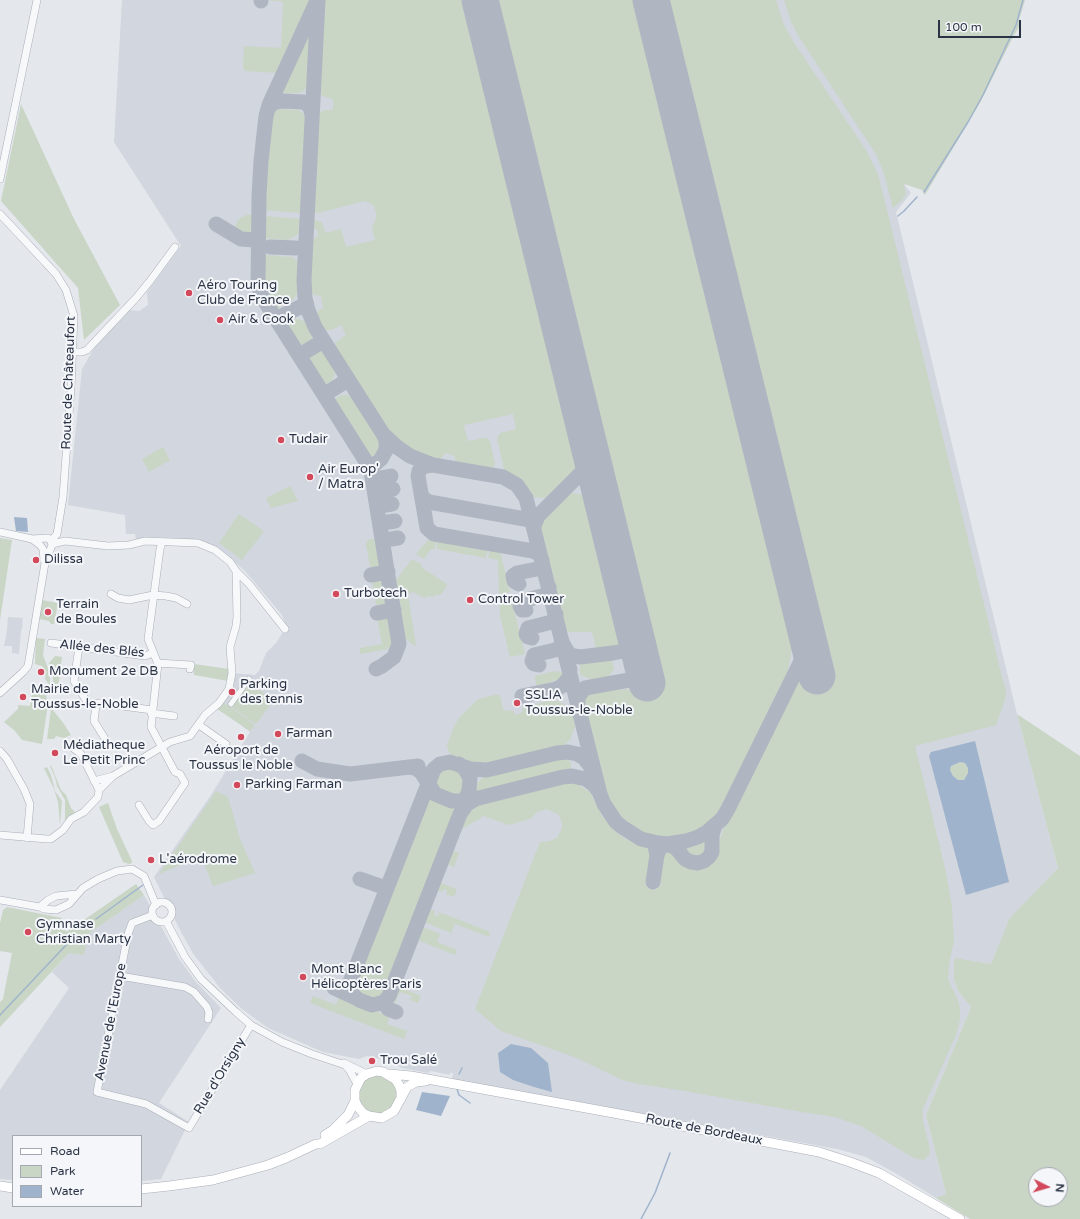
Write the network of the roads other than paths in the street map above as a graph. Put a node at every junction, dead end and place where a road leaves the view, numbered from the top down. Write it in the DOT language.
graph roads {
  1 [pos="37,0"];
  2 [pos="0,179"];
  3 [pos="0,214"];
  4 [pos="175,247"];
  5 [pos="73,352"];
  6 [pos="0,532"];
  7 [pos="162,542"];
  8 [pos="47,544"];
  9 [pos="236,571"];
  10 [pos="111,594"];
  11 [pos="153,595"];
  12 [pos="187,604"];
  13 [pos="285,630"];
  14 [pos="51,643"];
  15 [pos="79,647"];
  16 [pos="154,653"];
  17 [pos="157,662"];
  18 [pos="190,669"];
  19 [pos="249,680"];
  20 [pos="0,693"];
  21 [pos="231,704"];
  22 [pos="96,705"];
  23 [pos="151,712"];
  24 [pos="174,716"];
  25 [pos="198,725"];
  26 [pos="107,742"];
  27 [pos="226,744"];
  28 [pos="72,748"];
  29 [pos="161,748"];
  30 [pos="0,751"];
  31 [pos="113,776"];
  32 [pos="94,781"];
  33 [pos="99,790"];
  34 [pos="139,804"];
  35 [pos="0,835"];
  36 [pos="27,838"];
  37 [pos="77,894"];
  38 [pos="0,900"];
  39 [pos="156,904"];
  40 [pos="40,907"];
  41 [pos="153,915"];
  42 [pos="166,921"];
  43 [pos="120,976"];
  44 [pos="208,1019"];
  45 [pos="251,1025"];
  46 [pos="332,1060"];
  47 [pos="367,1074"];
  48 [pos="389,1074"];
  49 [pos="435,1080"];
  50 [pos="357,1084"];
  51 [pos="401,1099"];
  52 [pos="355,1101"];
  53 [pos="369,1116"];
  54 [pos="189,1128"];
  55 [pos="316,1144"];
  56 [pos="0,1186"];
  57 [pos="12,1188"];
  58 [pos="142,1189"];
  59 [pos="960,1219"];
  1 -- 2 [label="street"];
  3 -- 5 [label="street, Route de Châteaufort"];
  4 -- 5 [label="street"];
  5 -- 8 [label="street, Route de Châteaufort"];
  6 -- 8 [label="street"];
  7 -- 8 [label="street"];
  7 -- 9 [label="street"];
  7 -- 11 [label="street"];
  8 -- 20 [label="street"];
  9 -- 13 [label="street"];
  9 -- 25 [label="street"];
  10 -- 11 [label="street"];
  11 -- 12 [label="street"];
  11 -- 16 [label="street"];
  14 -- 15 [label="street, Allée des Blés"];
  15 -- 16 [label="street, Allée des Blés"];
  15 -- 22 [label="street"];
  16 -- 17 [label="street"];
  17 -- 18 [label="street"];
  17 -- 23 [label="street"];
  19 -- 21 [label="street"];
  22 -- 23 [label="street"];
  22 -- 26 [label="street"];
  23 -- 24 [label="street"];
  23 -- 29 [label="street"];
  25 -- 27 [label="street"];
  25 -- 29 [label="street"];
  28 -- 32 [label="street"];
  29 -- 31 [label="street"];
  29 -- 34 [label="street"];
  30 -- 36 [label="street"];
  31 -- 32 [label="street"];
  31 -- 33 [label="street"];
  32 -- 33 [label="street"];
  33 -- 36 [label="street"];
  35 -- 36 [label="street"];
  37 -- 39 [label="street"];
  37 -- 40 [label="street"];
  37 -- 40 [label="street"];
  38 -- 40 [label="street"];
  39 -- 41 [label="street"];
  39 -- 42 [label="street"];
  41 -- 42 [label="street"];
  41 -- 43 [label="street, Avenue de l'Europe"];
  42 -- 45 [label="street"];
  43 -- 44 [label="street"];
  43 -- 54 [label="street, Avenue de l'Europe"];
  45 -- 46 [label="street"];
  45 -- 54 [label="street, Rue d'Orsigny"];
  46 -- 47 [label="street"];
  46 -- 50 [label="street"];
  47 -- 48 [label="main road"];
  47 -- 50 [label="main road"];
  48 -- 49 [label="main road, Route de Bordeaux"];
  48 -- 51 [label="main road"];
  49 -- 51 [label="main road"];
  49 -- 59 [label="main road, Route de Bordeaux"];
  50 -- 52 [label="main road"];
  51 -- 53 [label="main road"];
  52 -- 53 [label="main road"];
  52 -- 55 [label="main road"];
  53 -- 55 [label="main road"];
  55 -- 58 [label="main road"];
  56 -- 57 [label="main road"];
}
